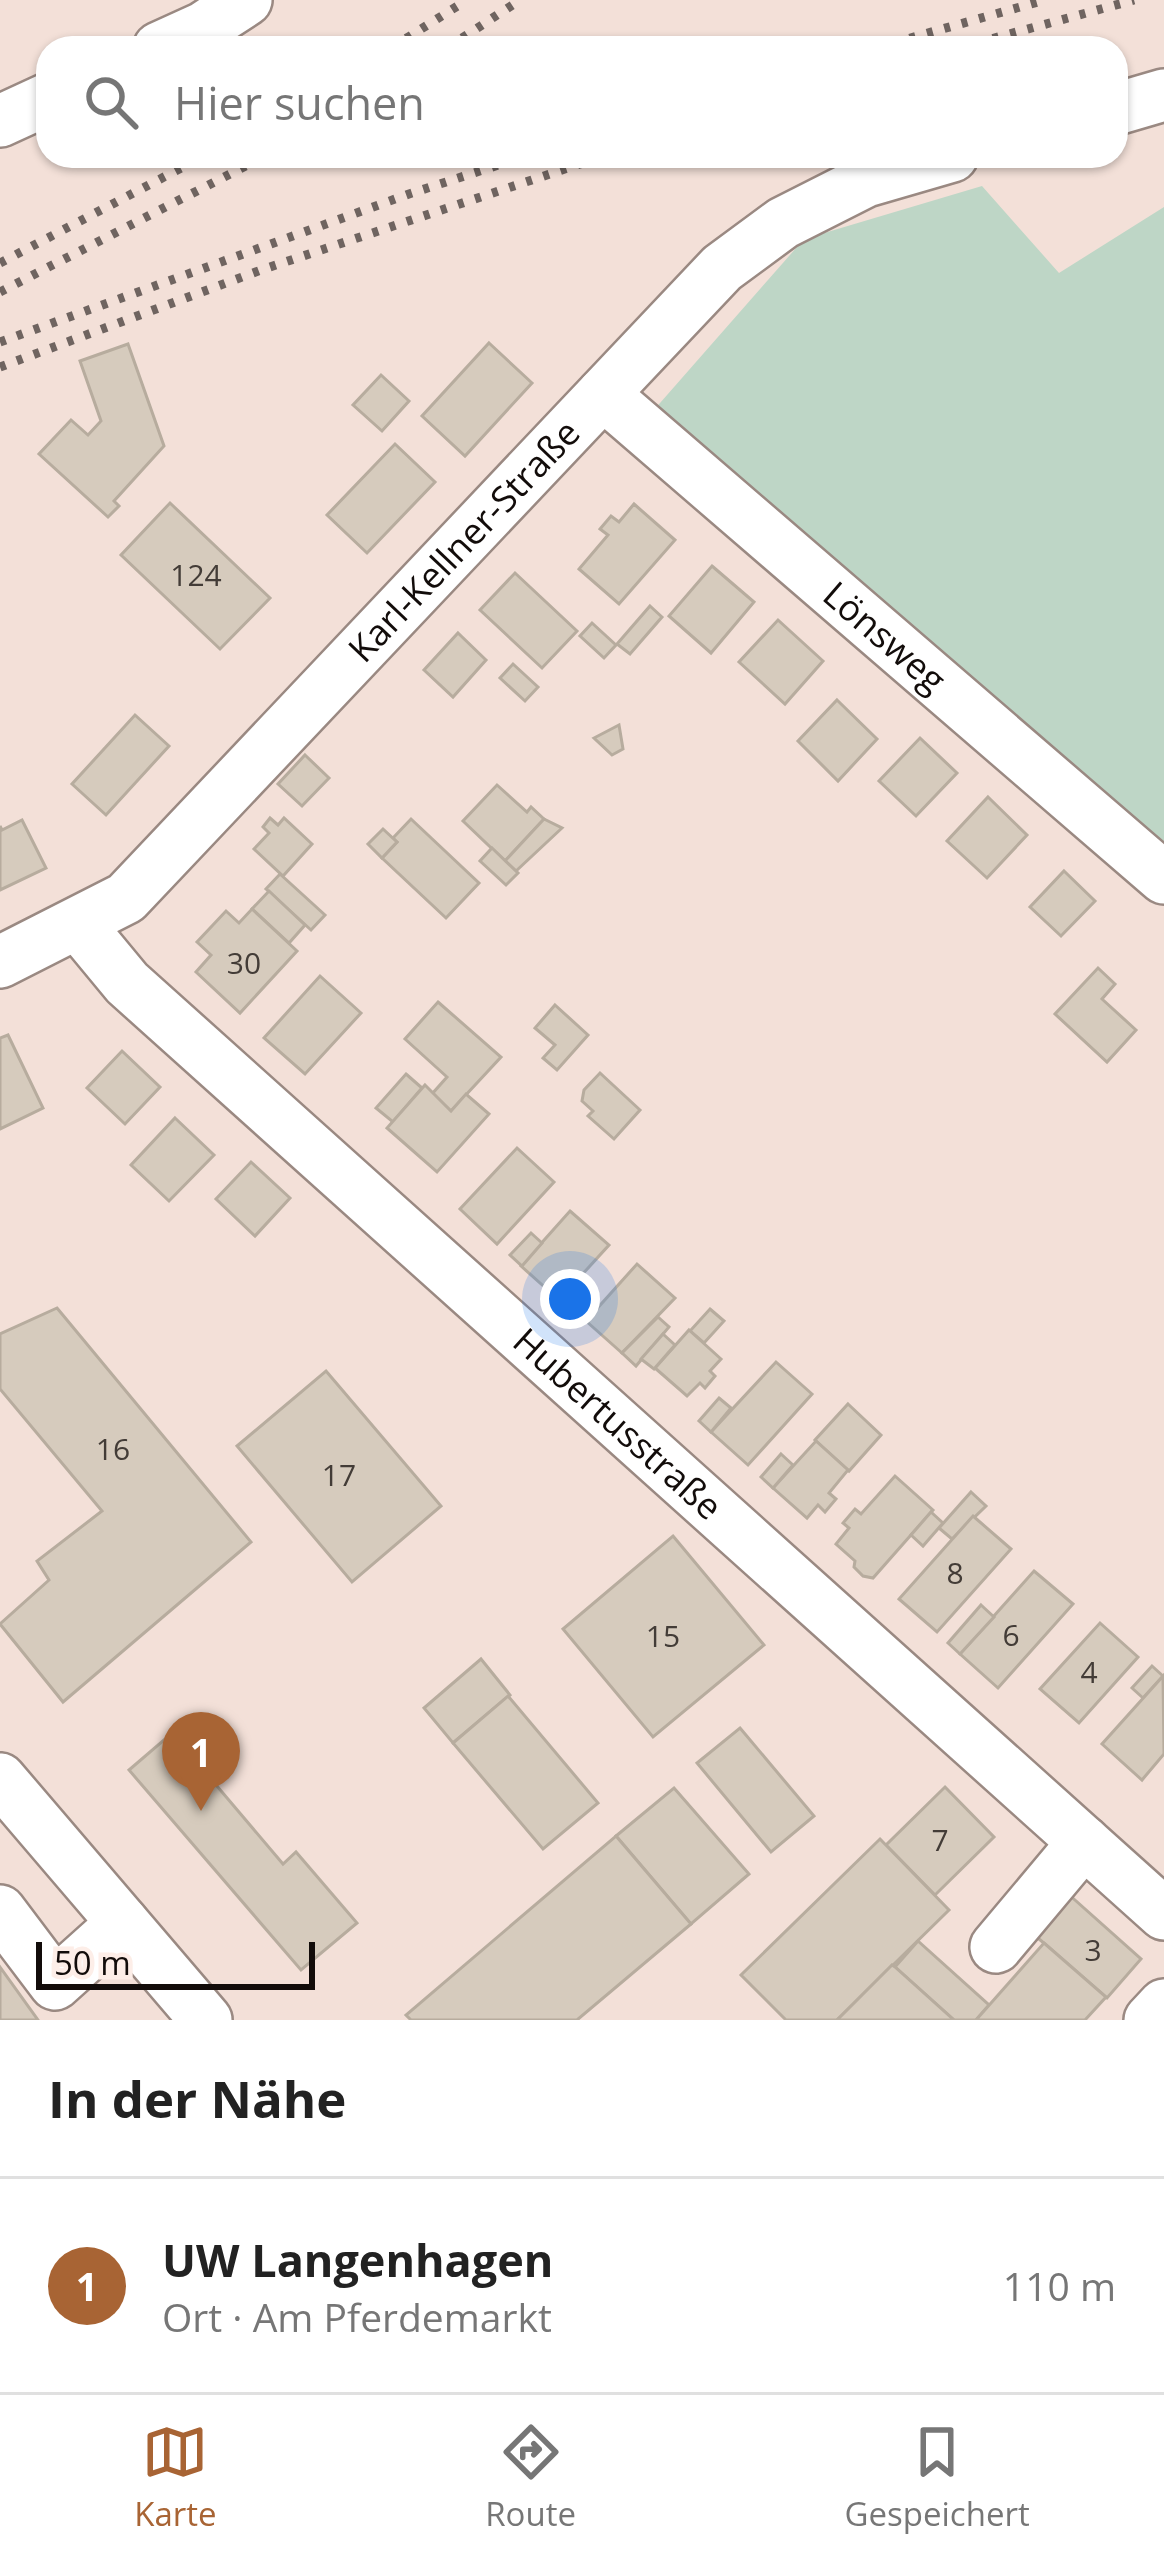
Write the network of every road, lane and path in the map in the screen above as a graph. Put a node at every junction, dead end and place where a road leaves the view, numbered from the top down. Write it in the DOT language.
graph roads {
  1 [pos="246,0"];
  2 [pos="185,36"];
  3 [pos="1164,95"];
  4 [pos="36,104"];
  5 [pos="1128,106"];
  6 [pos="0,121"];
  7 [pos="911,168"];
  8 [pos="603,394"];
  9 [pos="1164,878"];
  10 [pos="79,925"];
  11 [pos="0,962"];
  12 [pos="0,1779"];
  13 [pos="1084,1842"];
  14 [pos="0,1911"];
  15 [pos="1164,1914"];
  16 [pos="123,1923"];
  17 [pos="996,1947"];
  18 [pos="70,2002"];
  19 [pos="1164,2005"];
  20 [pos="206,2020"];
  21 [pos="1150,2020"];
  1 -- 2 [label="street"];
  3 -- 5 [label="street"];
  4 -- 6 [label="street"];
  7 -- 8 [label="street, Karl-Kellner-Straße"];
  8 -- 9 [label="street, Lönsweg"];
  8 -- 10 [label="street, Karl-Kellner-Straße"];
  10 -- 11 [label="street, Karl-Kellner-Straße"];
  10 -- 13 [label="street, Hubertusstraße"];
  12 -- 16 [label="street"];
  13 -- 15 [label="street, Hubertusstraße"];
  13 -- 17 [label="street"];
  14 -- 18 [label="street"];
  16 -- 18 [label="street"];
  16 -- 20 [label="street"];
  19 -- 21 [label="street"];
}
